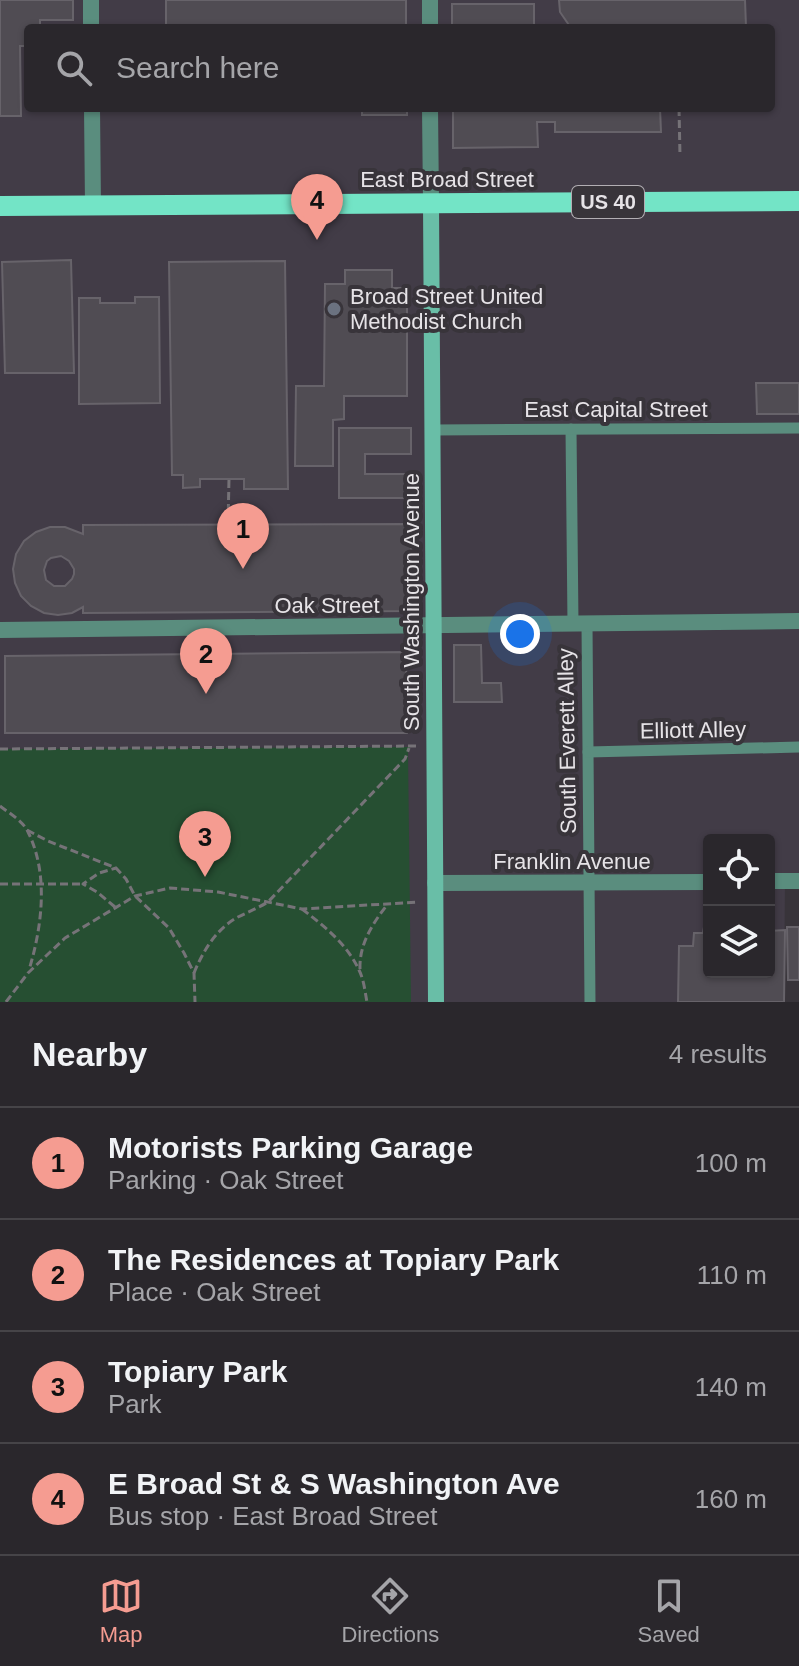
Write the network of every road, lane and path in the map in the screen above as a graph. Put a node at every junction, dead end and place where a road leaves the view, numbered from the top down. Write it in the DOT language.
graph roads {
  1 [pos="91,0"];
  2 [pos="430,0"];
  3 [pos="91,24"];
  4 [pos="430,24"];
  5 [pos="92,112"];
  6 [pos="430,112"];
  7 [pos="679,112"];
  8 [pos="680,156"];
  9 [pos="799,201"];
  10 [pos="431,203"];
  11 [pos="0,206"];
  12 [pos="93,206"];
  13 [pos="799,428"];
  14 [pos="571,429"];
  15 [pos="433,430"];
  16 [pos="229,479"];
  17 [pos="228,524"];
  18 [pos="799,621"];
  19 [pos="580,624"];
  20 [pos="434,626"];
  21 [pos="0,630"];
  22 [pos="433,746"];
  23 [pos="410,747"];
  24 [pos="799,747"];
  25 [pos="0,749"];
  26 [pos="588,752"];
  27 [pos="0,806"];
  28 [pos="27,830"];
  29 [pos="116,868"];
  30 [pos="775,881"];
  31 [pos="799,881"];
  32 [pos="703,882"];
  33 [pos="435,883"];
  34 [pos="589,883"];
  35 [pos="0,884"];
  36 [pos="40,884"];
  37 [pos="83,884"];
  38 [pos="135,896"];
  39 [pos="268,902"];
  40 [pos="435,902"];
  41 [pos="387,905"];
  42 [pos="115,907"];
  43 [pos="302,909"];
  44 [pos="28,973"];
  45 [pos="194,973"];
  46 [pos="361,973"];
  47 [pos="6,1002"];
  48 [pos="195,1002"];
  49 [pos="367,1002"];
  50 [pos="436,1002"];
  51 [pos="590,1002"];
  1 -- 3 [label="street"];
  2 -- 4 [label="street"];
  5 -- 12 [label="street"];
  6 -- 10 [label="street"];
  7 -- 8 [label="path"];
  9 -- 10 [label="main road, East Broad Street / US 40"];
  10 -- 12 [label="main road, East Broad Street / US 40"];
  10 -- 15 [label="street, South Washington Avenue"];
  11 -- 12 [label="main road, East Broad Street / US 40"];
  13 -- 14 [label="lane, East Capital Street"];
  14 -- 15 [label="lane, East Capital Street"];
  14 -- 19 [label="lane, South Everett Alley"];
  15 -- 20 [label="street, South Washington Avenue"];
  16 -- 17 [label="path"];
  18 -- 19 [label="street, Oak Street"];
  19 -- 20 [label="street, Oak Street"];
  19 -- 26 [label="lane, South Everett Alley"];
  20 -- 21 [label="street, Oak Street"];
  20 -- 22 [label="street, South Washington Avenue"];
  22 -- 23 [label="path"];
  22 -- 33 [label="street, South Washington Avenue"];
  23 -- 25 [label="path"];
  23 -- 39 [label="path"];
  24 -- 26 [label="lane, Elliott Alley"];
  26 -- 34 [label="lane, South Everett Alley"];
  27 -- 28 [label="path"];
  28 -- 29 [label="path"];
  28 -- 36 [label="path"];
  29 -- 37 [label="path"];
  29 -- 38 [label="path"];
  30 -- 31 [label="street"];
  32 -- 34 [label="street, Franklin Avenue"];
  33 -- 34 [label="street, Franklin Avenue"];
  33 -- 40 [label="street, South Washington Avenue"];
  34 -- 51 [label="lane, South Everett Alley"];
  35 -- 36 [label="path"];
  36 -- 37 [label="path"];
  36 -- 44 [label="path"];
  37 -- 42 [label="path"];
  38 -- 39 [label="path"];
  38 -- 42 [label="path"];
  38 -- 45 [label="path"];
  39 -- 43 [label="path"];
  39 -- 45 [label="path"];
  40 -- 41 [label="path"];
  40 -- 50 [label="street, South Washington Avenue"];
  41 -- 43 [label="path"];
  41 -- 46 [label="path"];
  42 -- 44 [label="path"];
  43 -- 46 [label="path"];
  44 -- 47 [label="path"];
  45 -- 48 [label="path"];
  46 -- 49 [label="path"];
}
